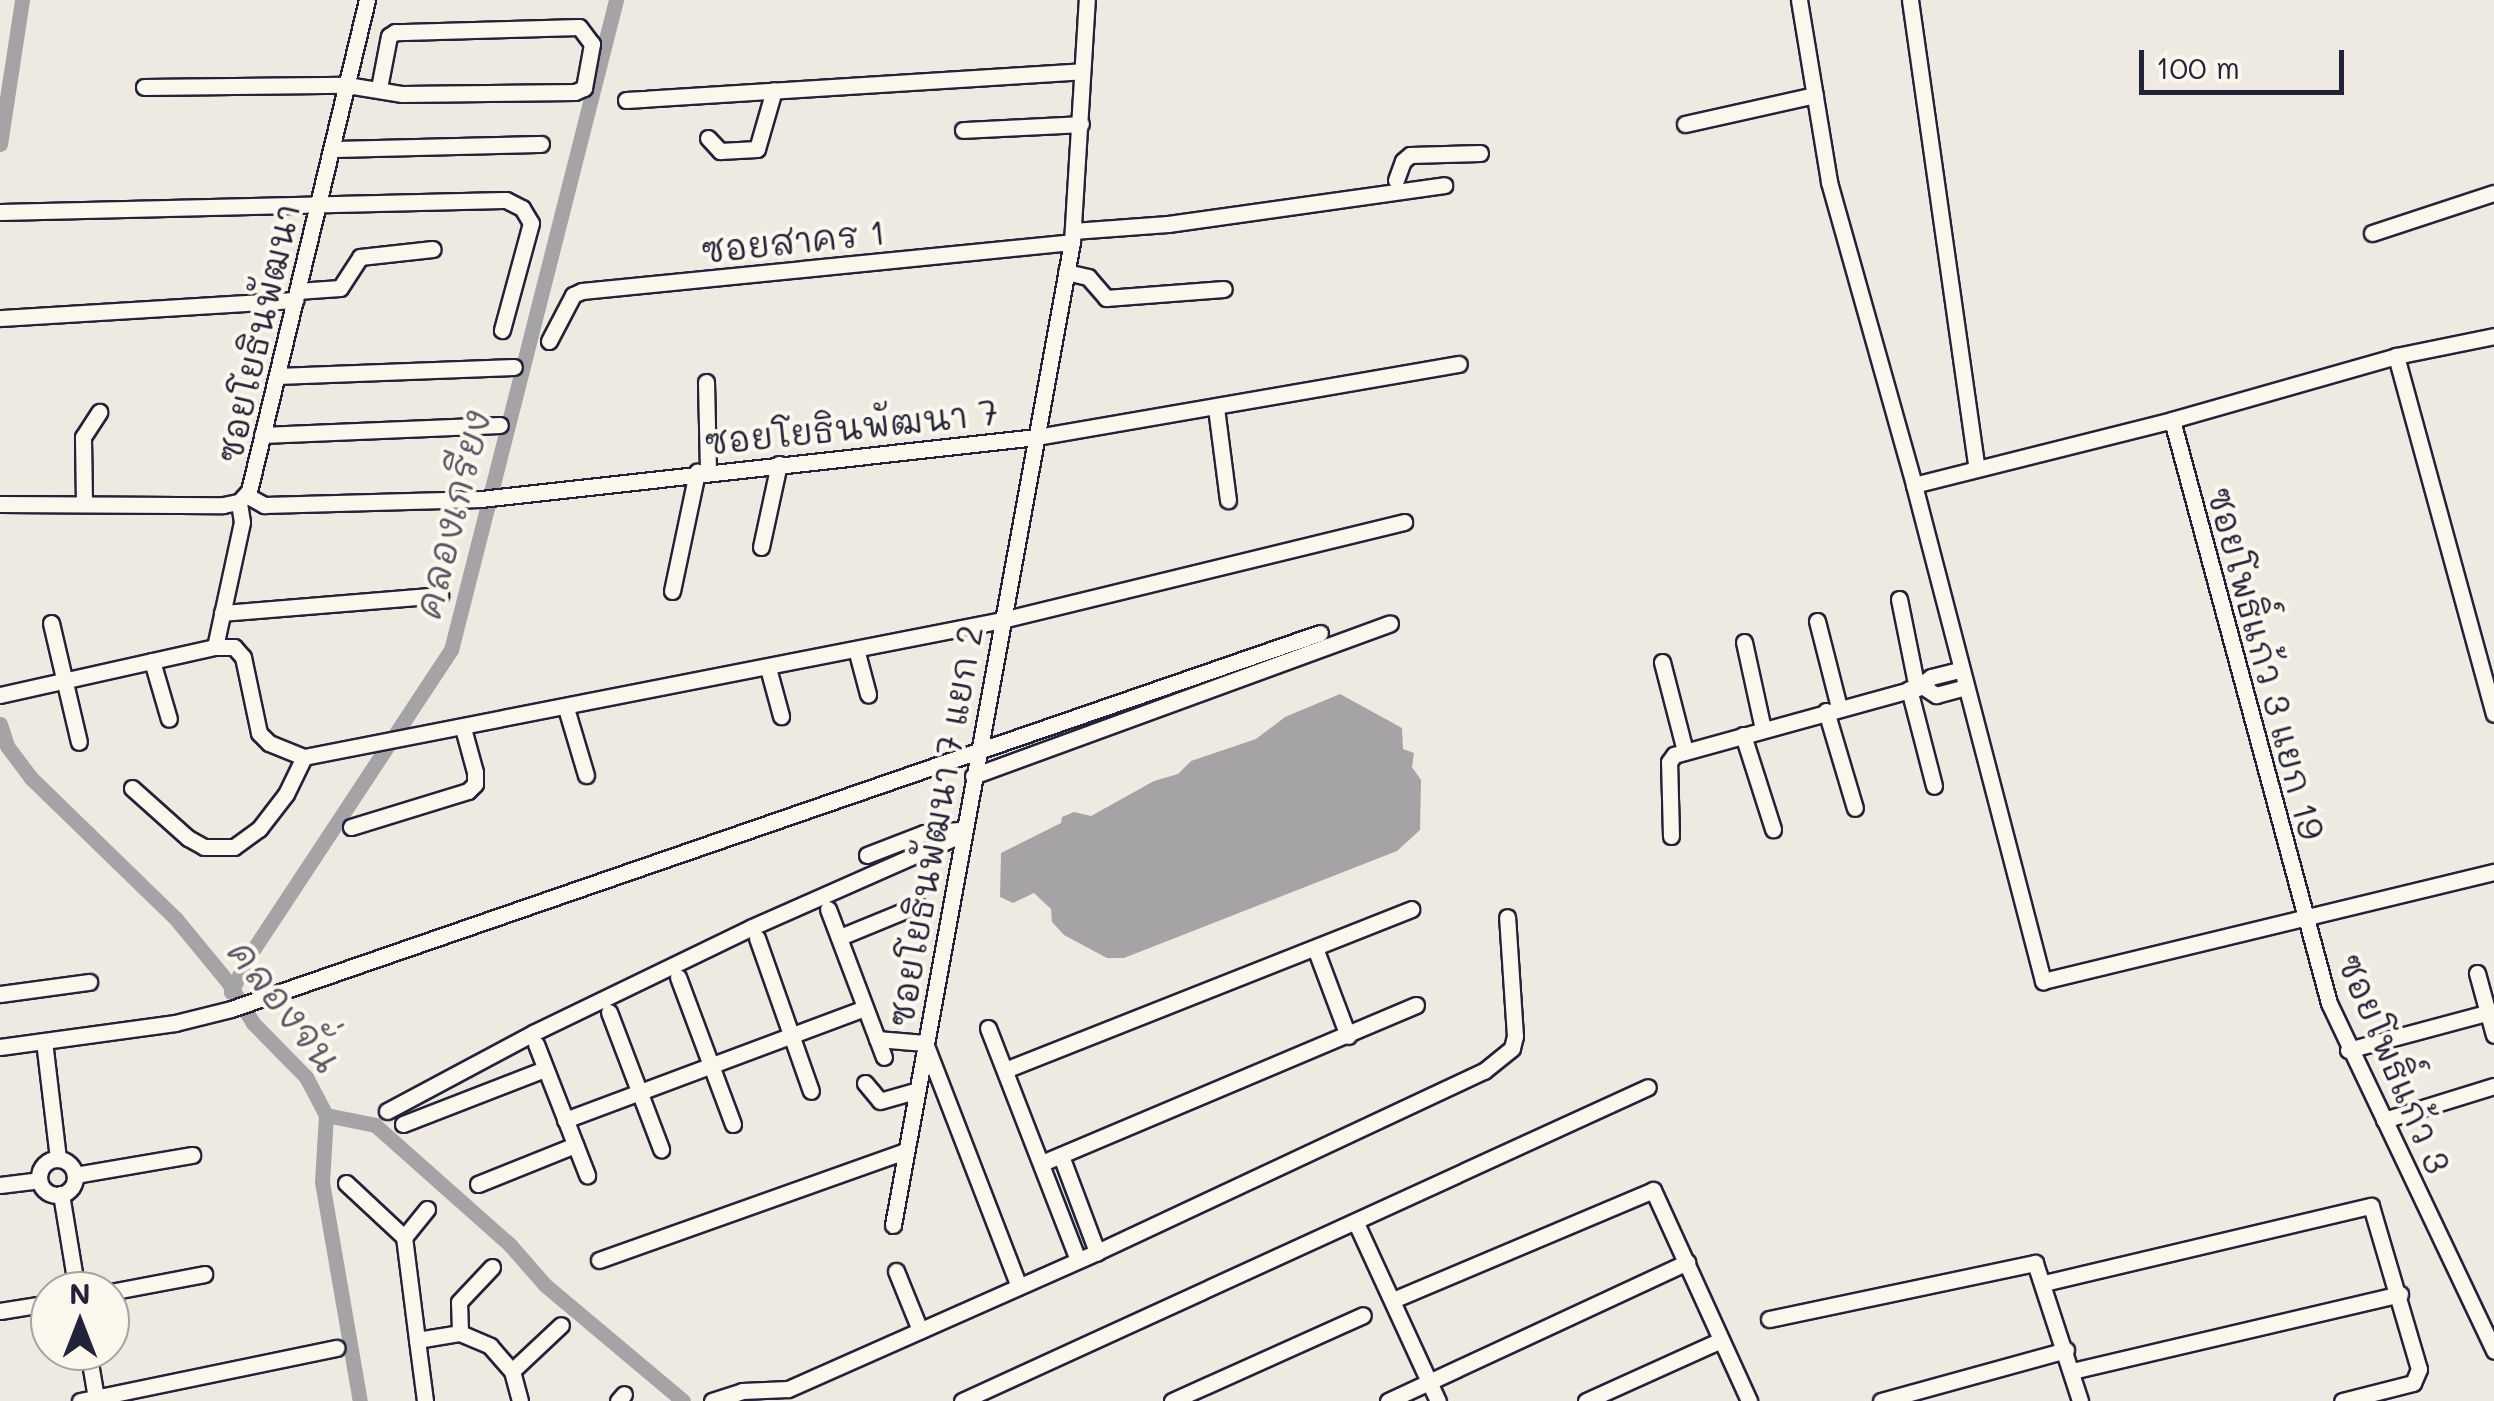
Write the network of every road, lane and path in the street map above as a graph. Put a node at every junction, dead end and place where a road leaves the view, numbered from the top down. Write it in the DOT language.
graph roads {
  1 [pos="368,0"];
  2 [pos="1087,0"];
  3 [pos="1800,0"];
  4 [pos="1910,0"];
  5 [pos="1082,71"];
  6 [pos="347,85"];
  7 [pos="144,86"];
  8 [pos="379,88"];
  9 [pos="774,90"];
  10 [pos="1815,95"];
  11 [pos="626,100"];
  12 [pos="1081,124"];
  13 [pos="1685,124"];
  14 [pos="963,130"];
  15 [pos="708,138"];
  16 [pos="542,144"];
  17 [pos="332,149"];
  18 [pos="1480,153"];
  19 [pos="1396,180"];
  20 [pos="1444,185"];
  21 [pos="2494,193"];
  22 [pos="319,202"];
  23 [pos="0,212"];
  24 [pos="2372,233"];
  25 [pos="1072,237"];
  26 [pos="433,249"];
  27 [pos="1066,272"];
  28 [pos="1224,290"];
  29 [pos="296,295"];
  30 [pos="0,318"];
  31 [pos="502,330"];
  32 [pos="2494,336"];
  33 [pos="549,341"];
  34 [pos="2396,356"];
  35 [pos="1459,364"];
  36 [pos="514,367"];
  37 [pos="276,376"];
  38 [pos="706,382"];
  39 [pos="1216,408"];
  40 [pos="99,412"];
  41 [pos="2172,420"];
  42 [pos="500,425"];
  43 [pos="262,435"];
  44 [pos="1036,437"];
  45 [pos="779,464"];
  46 [pos="1977,468"];
  47 [pos="702,471"];
  48 [pos="1914,485"];
  49 [pos="243,498"];
  50 [pos="1228,500"];
  51 [pos="84,502"];
  52 [pos="0,504"];
  53 [pos="1404,522"];
  54 [pos="762,547"];
  55 [pos="672,592"];
  56 [pos="440,596"];
  57 [pos="1899,599"];
  58 [pos="222,613"];
  59 [pos="1002,620"];
  60 [pos="1817,621"];
  61 [pos="50,623"];
  62 [pos="1390,623"];
  63 [pos="1320,633"];
  64 [pos="1744,642"];
  65 [pos="215,647"];
  66 [pos="856,650"];
  67 [pos="152,661"];
  68 [pos="1662,662"];
  69 [pos="768,668"];
  70 [pos="1960,670"];
  71 [pos="65,681"];
  72 [pos="1964,687"];
  73 [pos="1916,688"];
  74 [pos="868,694"];
  75 [pos="0,696"];
  76 [pos="566,708"];
  77 [pos="1833,709"];
  78 [pos="2494,714"];
  79 [pos="781,716"];
  80 [pos="170,719"];
  81 [pos="464,728"];
  82 [pos="1763,729"];
  83 [pos="1743,735"];
  84 [pos="78,742"];
  85 [pos="1685,751"];
  86 [pos="976,755"];
  87 [pos="304,757"];
  88 [pos="586,775"];
  89 [pos="972,776"];
  90 [pos="1934,786"];
  91 [pos="132,788"];
  92 [pos="1855,808"];
  93 [pos="352,827"];
  94 [pos="1773,829"];
  95 [pos="962,833"];
  96 [pos="1671,836"];
  97 [pos="867,855"];
  98 [pos="2494,872"];
  99 [pos="918,905"];
  100 [pos="828,909"];
  101 [pos="1411,909"];
  102 [pos="1507,917"];
  103 [pos="2304,920"];
  104 [pos="840,937"];
  105 [pos="757,938"];
  106 [pos="1315,948"];
  107 [pos="2476,973"];
  108 [pos="678,977"];
  109 [pos="89,982"];
  110 [pos="0,994"];
  111 [pos="1416,1005"];
  112 [pos="865,1008"];
  113 [pos="609,1012"];
  114 [pos="2486,1012"];
  115 [pos="988,1028"];
  116 [pos="789,1034"];
  117 [pos="2494,1035"];
  118 [pos="1348,1036"];
  119 [pos="877,1039"];
  120 [pos="44,1041"];
  121 [pos="925,1042"];
  122 [pos="536,1044"];
  123 [pos="0,1047"];
  124 [pos="2348,1050"];
  125 [pos="884,1057"];
  126 [pos="709,1065"];
  127 [pos="546,1069"];
  128 [pos="1005,1070"];
  129 [pos="864,1082"];
  130 [pos="2494,1086"];
  131 [pos="1648,1087"];
  132 [pos="811,1091"];
  133 [pos="639,1092"];
  134 [pos="916,1092"];
  135 [pos="387,1111"];
  136 [pos="565,1120"];
  137 [pos="2384,1120"];
  138 [pos="403,1124"];
  139 [pos="733,1124"];
  140 [pos="575,1146"];
  141 [pos="660,1149"];
  142 [pos="905,1151"];
  143 [pos="192,1155"];
  144 [pos="1062,1156"];
  145 [pos="58,1159"];
  146 [pos="1042,1163"];
  147 [pos="74,1175"];
  148 [pos="587,1176"];
  149 [pos="39,1180"];
  150 [pos="346,1182"];
  151 [pos="478,1184"];
  152 [pos="0,1186"];
  153 [pos="62,1194"];
  154 [pos="427,1208"];
  155 [pos="1356,1223"];
  156 [pos="893,1225"];
  157 [pos="404,1237"];
  158 [pos="1097,1252"];
  159 [pos="599,1260"];
  160 [pos="1078,1260"];
  161 [pos="1687,1262"];
  162 [pos="492,1267"];
  163 [pos="896,1270"];
  164 [pos="74,1271"];
  165 [pos="204,1274"];
  166 [pos="2044,1282"];
  167 [pos="1019,1286"];
  168 [pos="130,1288"];
  169 [pos="2400,1294"];
  170 [pos="1393,1300"];
  171 [pos="30,1306"];
  172 [pos="0,1312"];
  173 [pos="2494,1312"];
  174 [pos="1363,1315"];
  175 [pos="2478,1318"];
  176 [pos="1768,1319"];
  177 [pos="561,1325"];
  178 [pos="920,1330"];
  179 [pos="460,1333"];
  180 [pos="417,1340"];
  181 [pos="1721,1340"];
  182 [pos="338,1348"];
  183 [pos="2066,1350"];
  184 [pos="2494,1351"];
  185 [pos="88,1371"];
  186 [pos="2072,1371"];
  187 [pos="512,1372"];
  188 [pos="1432,1384"];
  189 [pos="88,1400"];
  190 [pos="425,1401"];
  191 [pos="520,1401"];
  192 [pos="712,1401"];
  193 [pos="962,1401"];
  194 [pos="1172,1401"];
  195 [pos="1388,1401"];
  196 [pos="1438,1401"];
  197 [pos="1586,1401"];
  198 [pos="1749,1401"];
  199 [pos="1881,1401"];
  200 [pos="2080,1401"];
  201 [pos="2342,1401"];
  1 -- 6 [label="street, ซอยโยธินพัฒนา"];
  2 -- 5 [label="street, ซอยโยธินพัฒนา 7 แยก 2"];
  3 -- 10 [label="street"];
  4 -- 46 [label="street"];
  5 -- 9 [label="street"];
  5 -- 12 [label="street, ซอยโยธินพัฒนา 7 แยก 2"];
  6 -- 7 [label="street"];
  6 -- 8 [label="street"];
  6 -- 17 [label="street, ซอยโยธินพัฒนา"];
  8 -- 8 [label="street"];
  9 -- 11 [label="street"];
  9 -- 15 [label="street"];
  10 -- 13 [label="street"];
  10 -- 48 [label="street"];
  12 -- 14 [label="street"];
  12 -- 25 [label="street, ซอยโยธินพัฒนา 7 แยก 2"];
  16 -- 17 [label="street"];
  17 -- 22 [label="street, ซอยโยธินพัฒนา"];
  18 -- 19 [label="street"];
  20 -- 25 [label="street"];
  21 -- 24 [label="street"];
  22 -- 23 [label="street"];
  22 -- 29 [label="street, ซอยโยธินพัฒนา"];
  22 -- 31 [label="street"];
  25 -- 27 [label="street, ซอยโยธินพัฒนา 7 แยก 2"];
  25 -- 33 [label="street, ซอยสาคร 1"];
  26 -- 29 [label="street"];
  27 -- 28 [label="street"];
  27 -- 44 [label="street, ซอยโยธินพัฒนา 7 แยก 2"];
  29 -- 30 [label="street"];
  29 -- 37 [label="street, ซอยโยธินพัฒนา"];
  32 -- 34 [label="street"];
  34 -- 41 [label="street"];
  34 -- 78 [label="street"];
  35 -- 39 [label="street, ซอยโยธินพัฒนา 7"];
  36 -- 37 [label="street"];
  37 -- 43 [label="street, ซอยโยธินพัฒนา"];
  38 -- 47 [label="street"];
  39 -- 44 [label="street, ซอยโยธินพัฒนา 7"];
  39 -- 50 [label="street"];
  40 -- 51 [label="street"];
  41 -- 46 [label="street"];
  41 -- 103 [label="street, ซอยโพธิ์แก้ว 3 แยก 19"];
  42 -- 43 [label="street"];
  43 -- 49 [label="street, ซอยโยธินพัฒนา"];
  44 -- 45 [label="street, ซอยโยธินพัฒนา 7"];
  44 -- 59 [label="street, ซอยโยธินพัฒนา 7 แยก 2"];
  45 -- 47 [label="street, ซอยโยธินพัฒนา 7"];
  45 -- 54 [label="street"];
  46 -- 48 [label="street"];
  47 -- 49 [label="street, ซอยโยธินพัฒนา 7"];
  47 -- 55 [label="street"];
  48 -- 70 [label="street"];
  49 -- 51 [label="street, ซอยโยธินพัฒนา"];
  49 -- 58 [label="street"];
  51 -- 52 [label="street, ซอยโยธินพัฒนา"];
  53 -- 59 [label="street"];
  56 -- 58 [label="street"];
  57 -- 73 [label="street"];
  58 -- 65 [label="street"];
  59 -- 66 [label="street"];
  59 -- 86 [label="street, ซอยโยธินพัฒนา 7 แยก 2"];
  60 -- 77 [label="street"];
  61 -- 71 [label="street"];
  62 -- 89 [label="street"];
  63 -- 86 [label="street"];
  64 -- 82 [label="street"];
  65 -- 67 [label="street"];
  65 -- 87 [label="street"];
  66 -- 69 [label="street"];
  66 -- 74 [label="street"];
  67 -- 71 [label="street"];
  67 -- 80 [label="street"];
  68 -- 85 [label="street"];
  69 -- 76 [label="street"];
  69 -- 79 [label="street"];
  70 -- 72 [label="street"];
  70 -- 73 [label="street"];
  71 -- 75 [label="street"];
  71 -- 84 [label="street"];
  72 -- 73 [label="street"];
  72 -- 103 [label="street"];
  73 -- 77 [label="street"];
  73 -- 90 [label="street"];
  76 -- 81 [label="street"];
  76 -- 88 [label="street"];
  77 -- 82 [label="street"];
  77 -- 92 [label="street"];
  81 -- 87 [label="street"];
  81 -- 93 [label="street"];
  82 -- 83 [label="street"];
  83 -- 85 [label="street"];
  83 -- 94 [label="street"];
  85 -- 96 [label="street"];
  86 -- 89 [label="street, ซอยโยธินพัฒนา 7 แยก 2"];
  86 -- 120 [label="street"];
  87 -- 91 [label="street"];
  89 -- 95 [label="street, ซอยโยธินพัฒนา 7 แยก 2"];
  95 -- 97 [label="street"];
  95 -- 121 [label="street, ซอยโยธินพัฒนา 7 แยก 2"];
  95 -- 135 [label="street"];
  98 -- 103 [label="street, ซอยโพธิ์แก้ว 3"];
  99 -- 104 [label="street"];
  100 -- 104 [label="street"];
  101 -- 106 [label="street"];
  102 -- 158 [label="street"];
  103 -- 124 [label="street, ซอยโพธิ์แก้ว 3"];
  104 -- 112 [label="street"];
  105 -- 116 [label="street"];
  106 -- 118 [label="street"];
  106 -- 128 [label="street"];
  107 -- 114 [label="street"];
  108 -- 126 [label="street"];
  109 -- 110 [label="street"];
  111 -- 118 [label="street"];
  112 -- 116 [label="street"];
  112 -- 119 [label="street"];
  113 -- 133 [label="street"];
  114 -- 117 [label="street"];
  114 -- 124 [label="street"];
  115 -- 128 [label="street"];
  116 -- 126 [label="street"];
  116 -- 132 [label="street"];
  118 -- 144 [label="street"];
  119 -- 121 [label="street"];
  119 -- 125 [label="street"];
  120 -- 123 [label="street"];
  120 -- 145 [label="street"];
  121 -- 134 [label="street, ซอยโยธินพัฒนา 7 แยก 2"];
  121 -- 167 [label="street"];
  122 -- 127 [label="street"];
  124 -- 137 [label="street, ซอยโพธิ์แก้ว 3"];
  126 -- 133 [label="street"];
  126 -- 139 [label="street"];
  127 -- 136 [label="street"];
  127 -- 138 [label="street"];
  128 -- 146 [label="street"];
  129 -- 134 [label="street"];
  130 -- 137 [label="street"];
  131 -- 155 [label="street"];
  133 -- 136 [label="street"];
  133 -- 141 [label="street"];
  134 -- 142 [label="street, ซอยโยธินพัฒนา 7 แยก 2"];
  136 -- 140 [label="street"];
  137 -- 175 [label="street, ซอยโพธิ์แก้ว 3"];
  140 -- 148 [label="street"];
  140 -- 151 [label="street"];
  142 -- 156 [label="street, ซอยโยธินพัฒนา 7 แยก 2"];
  142 -- 159 [label="street"];
  143 -- 147 [label="street"];
  144 -- 146 [label="street"];
  144 -- 158 [label="street"];
  145 -- 147 [label="street"];
  145 -- 149 [label="street"];
  146 -- 160 [label="street"];
  147 -- 153 [label="street"];
  149 -- 152 [label="street"];
  149 -- 153 [label="street"];
  150 -- 157 [label="street"];
  153 -- 164 [label="street"];
  154 -- 157 [label="street"];
  155 -- 170 [label="street"];
  155 -- 193 [label="street"];
  157 -- 180 [label="street"];
  158 -- 160 [label="street"];
  160 -- 167 [label="street"];
  161 -- 170 [label="street"];
  161 -- 181 [label="street"];
  161 -- 188 [label="street"];
  162 -- 179 [label="street"];
  163 -- 178 [label="street"];
  165 -- 168 [label="street"];
  166 -- 169 [label="street"];
  166 -- 176 [label="street"];
  166 -- 183 [label="street"];
  167 -- 178 [label="street"];
  169 -- 186 [label="street"];
  169 -- 201 [label="street"];
  170 -- 188 [label="street"];
  171 -- 172 [label="street"];
  173 -- 175 [label="street"];
  174 -- 194 [label="street"];
  175 -- 184 [label="street, ซอยโพธิ์แก้ว 3"];
  177 -- 187 [label="street"];
  178 -- 192 [label="street"];
  179 -- 180 [label="street"];
  179 -- 187 [label="street"];
  180 -- 190 [label="street"];
  181 -- 197 [label="street"];
  181 -- 198 [label="street"];
  182 -- 189 [label="street"];
  183 -- 186 [label="street"];
  183 -- 199 [label="street"];
  185 -- 189 [label="street"];
  186 -- 200 [label="street"];
  187 -- 191 [label="street"];
  188 -- 195 [label="street"];
  188 -- 196 [label="street"];
}
